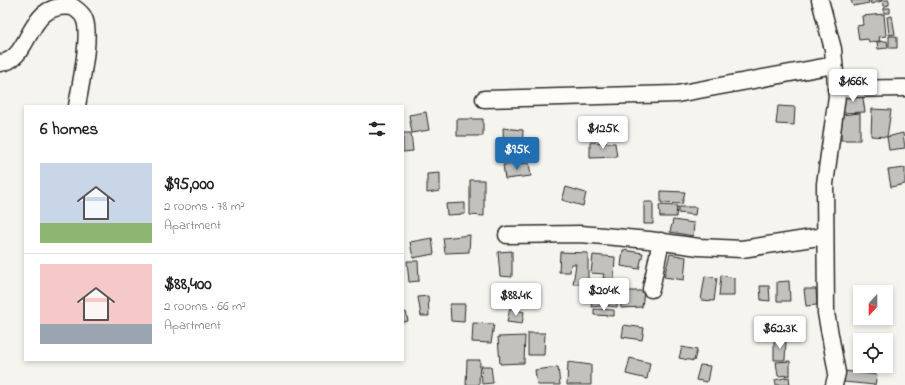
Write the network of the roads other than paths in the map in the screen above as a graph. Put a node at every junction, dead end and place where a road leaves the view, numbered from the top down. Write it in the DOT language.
graph roads {
  1 [pos="820,0"];
  2 [pos="0,63"];
  3 [pos="834,65"];
  4 [pos="905,88"];
  5 [pos="836,89"];
  6 [pos="484,99"];
  7 [pos="77,105"];
  8 [pos="508,236"];
  9 [pos="826,236"];
  10 [pos="661,242"];
  11 [pos="651,289"];
  12 [pos="834,385"];
  1 -- 3 [label="street"];
  2 -- 7 [label="street"];
  3 -- 5 [label="street"];
  3 -- 6 [label="street"];
  4 -- 5 [label="street"];
  5 -- 9 [label="street"];
  8 -- 10 [label="street"];
  9 -- 10 [label="street"];
  9 -- 12 [label="street"];
  10 -- 11 [label="street"];
}
